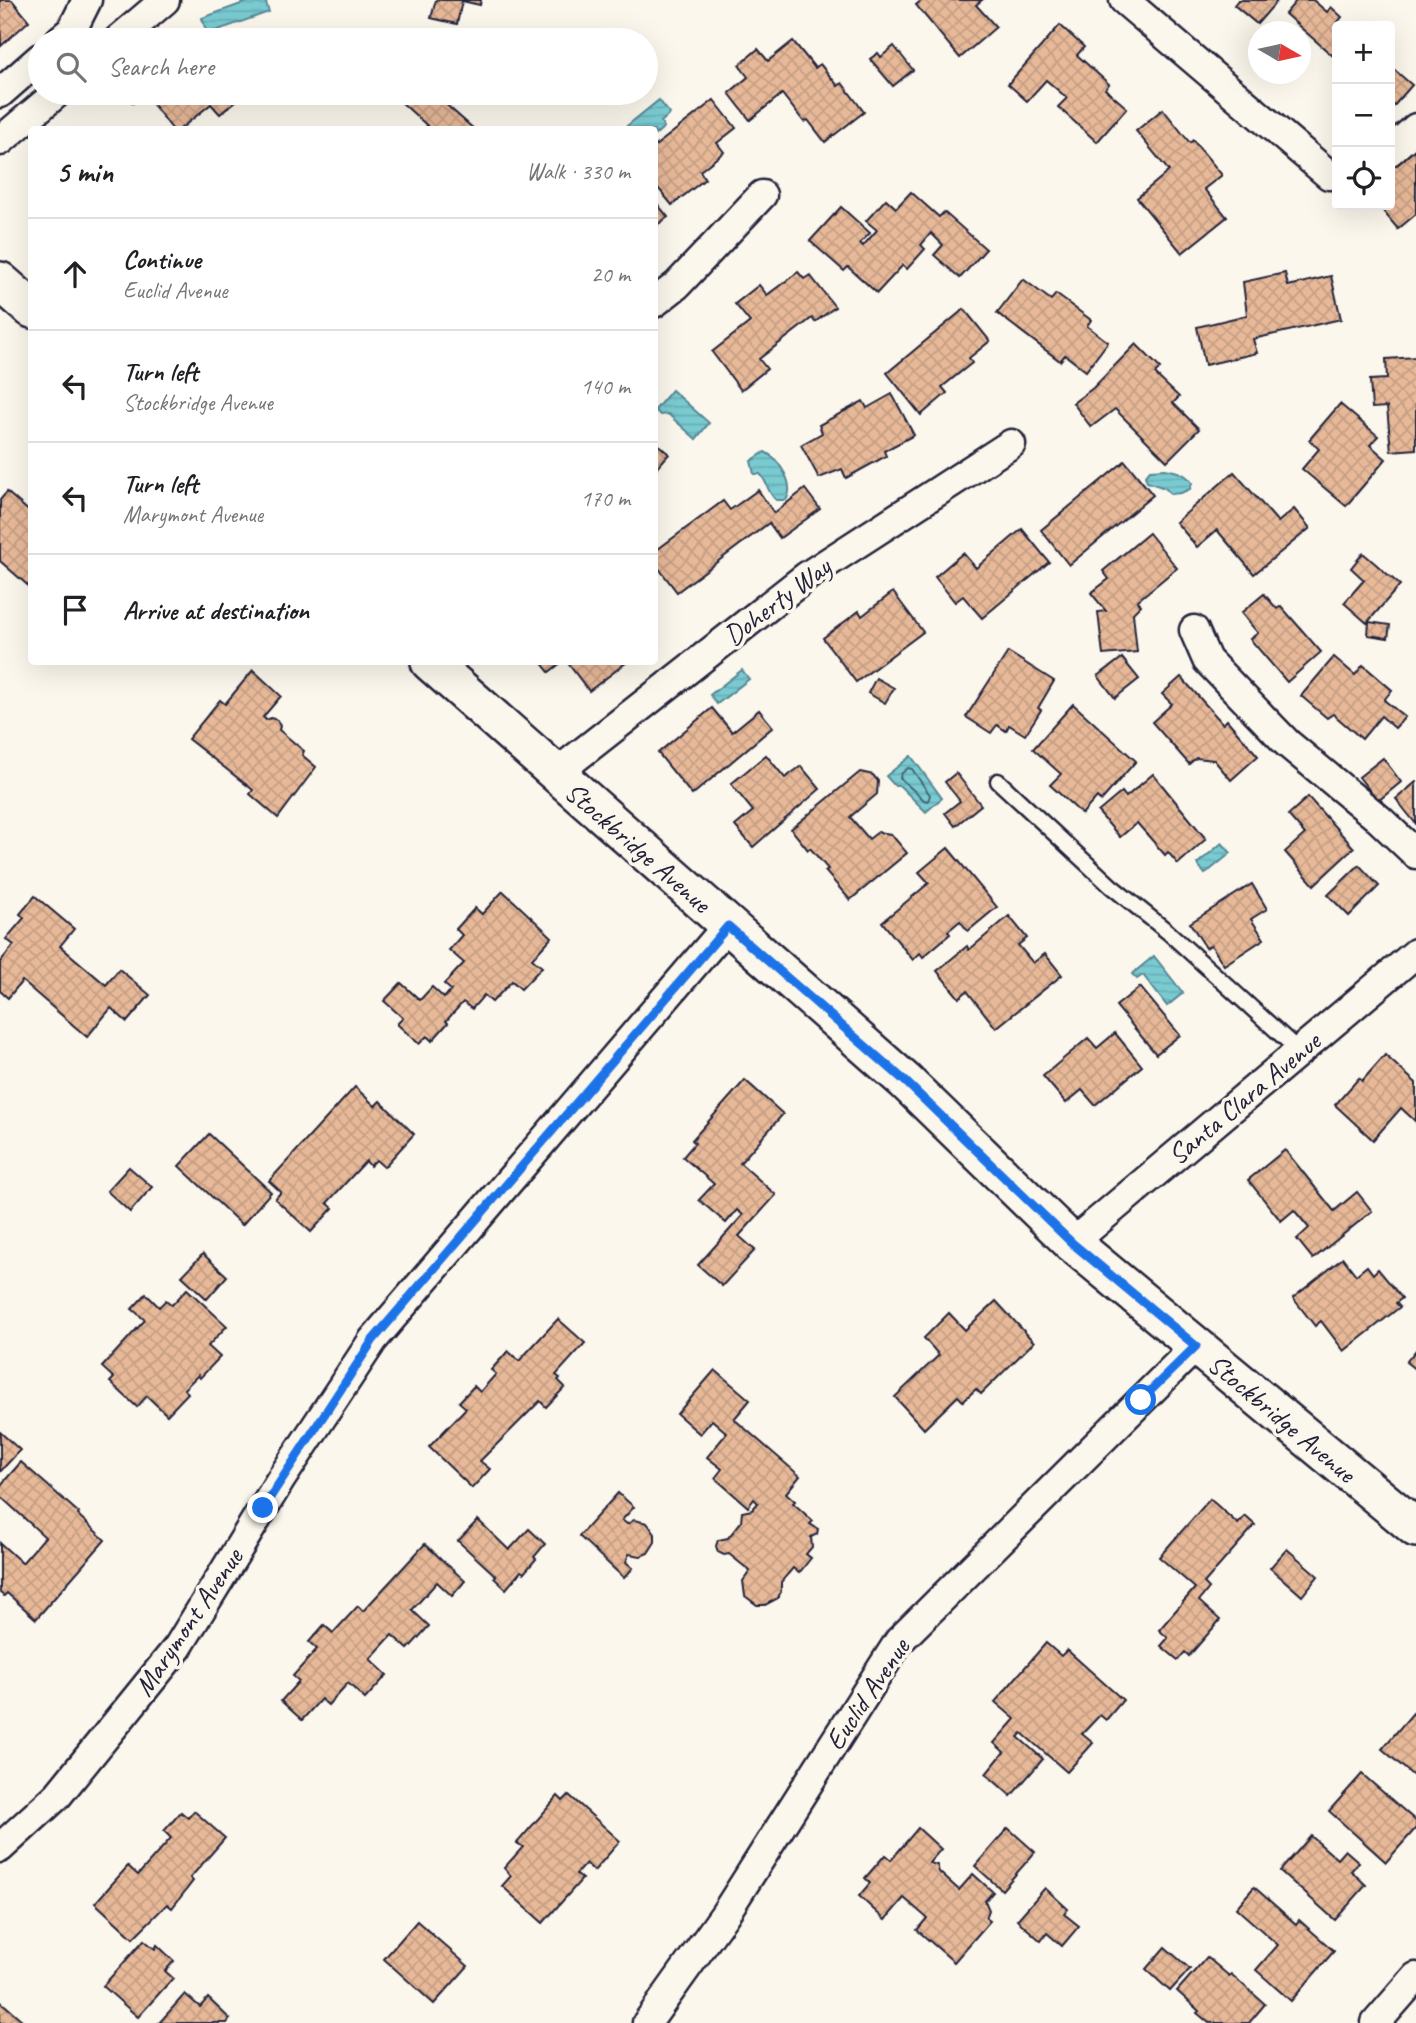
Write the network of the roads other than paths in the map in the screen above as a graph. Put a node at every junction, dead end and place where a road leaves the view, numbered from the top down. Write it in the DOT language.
graph roads {
  1 [pos="87,0"];
  2 [pos="165,0"];
  3 [pos="1124,0"];
  4 [pos="73,28"];
  5 [pos="132,28"];
  6 [pos="28,68"];
  7 [pos="0,93"];
  8 [pos="43,105"];
  9 [pos="1416,128"];
  10 [pos="0,141"];
  11 [pos="1395,147"];
  12 [pos="1332,175"];
  13 [pos="762,195"];
  14 [pos="0,281"];
  15 [pos="658,300"];
  16 [pos="28,306"];
  17 [pos="1011,444"];
  18 [pos="1194,630"];
  19 [pos="433,665"];
  20 [pos="555,774"];
  21 [pos="998,781"];
  22 [pos="1416,854"];
  23 [pos="728,926"];
  24 [pos="1416,953"];
  25 [pos="1300,1051"];
  26 [pos="1072,1243"];
  27 [pos="1196,1346"];
  28 [pos="1416,1528"];
  29 [pos="0,1848"];
  30 [pos="1416,1977"];
  31 [pos="647,2023"];
  32 [pos="1376,2023"];
  1 -- 4 [label="street"];
  2 -- 5 [label="street"];
  3 -- 12 [label="street"];
  6 -- 7 [label="street"];
  8 -- 10 [label="street"];
  9 -- 11 [label="street"];
  13 -- 15 [label="street"];
  14 -- 16 [label="street"];
  17 -- 20 [label="street, Doherty Way"];
  18 -- 22 [label="street"];
  19 -- 20 [label="street, Stockbridge Avenue"];
  20 -- 23 [label="street, Stockbridge Avenue"];
  21 -- 25 [label="lane"];
  23 -- 26 [label="street, Stockbridge Avenue"];
  23 -- 29 [label="street, Marymont Avenue"];
  24 -- 25 [label="street, Santa Clara Avenue"];
  25 -- 26 [label="street, Santa Clara Avenue"];
  26 -- 27 [label="street, Stockbridge Avenue"];
  27 -- 28 [label="street, Stockbridge Avenue"];
  27 -- 31 [label="street, Euclid Avenue"];
  30 -- 32 [label="street"];
}
